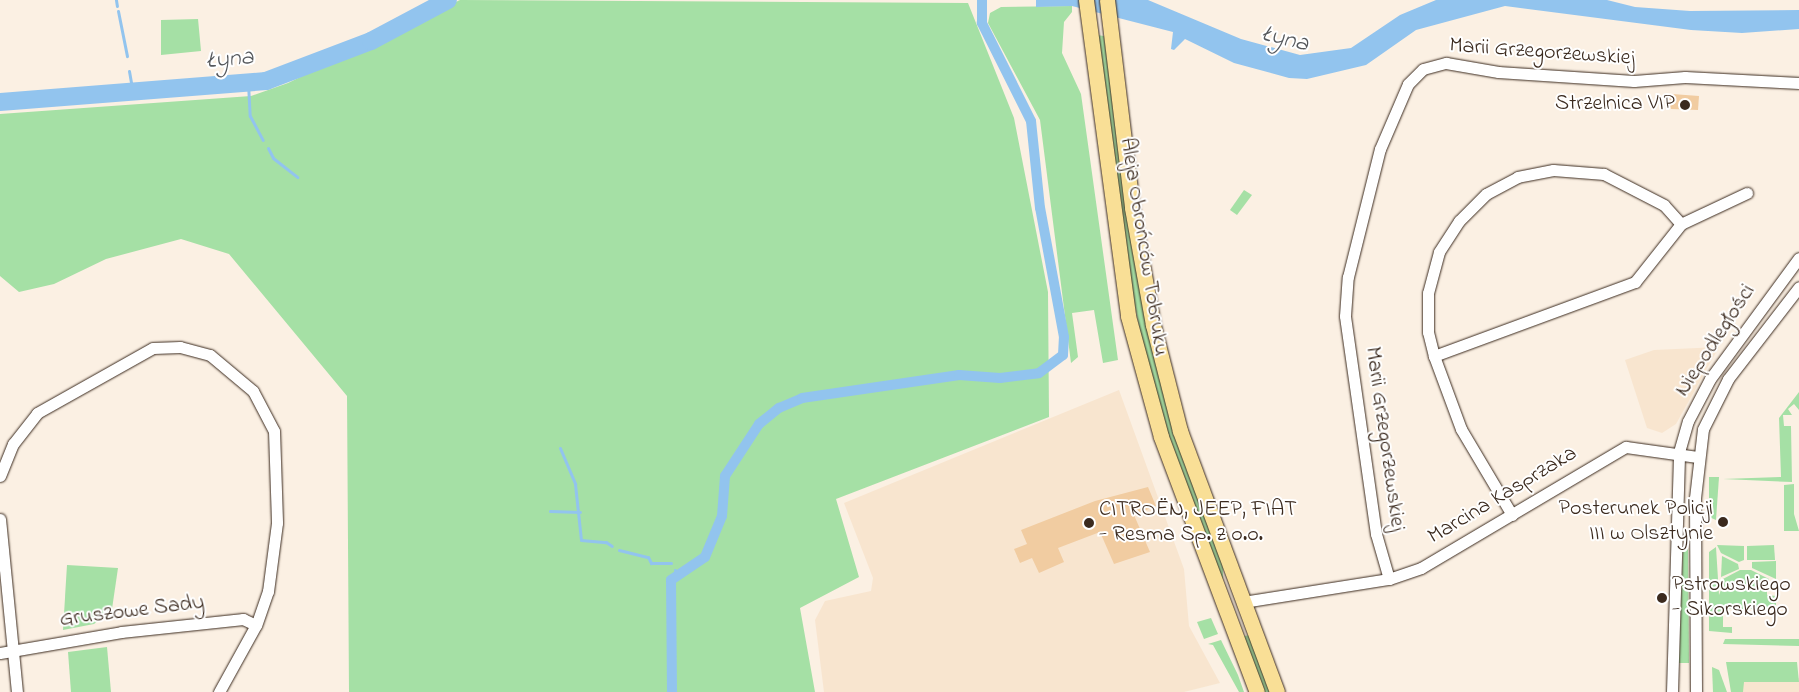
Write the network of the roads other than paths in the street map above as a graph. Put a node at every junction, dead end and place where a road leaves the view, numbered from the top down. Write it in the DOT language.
graph roads {
  1 [pos="1086,0"];
  2 [pos="1106,0"];
  3 [pos="1799,83"];
  4 [pos="1747,193"];
  5 [pos="1681,224"];
  6 [pos="1799,258"];
  7 [pos="1799,287"];
  8 [pos="1434,356"];
  9 [pos="1679,452"];
  10 [pos="1697,456"];
  11 [pos="0,476"];
  12 [pos="1512,515"];
  13 [pos="0,519"];
  14 [pos="1674,539"];
  15 [pos="1695,540"];
  16 [pos="1389,579"];
  17 [pos="1243,602"];
  18 [pos="256,624"];
  19 [pos="12,649"];
  20 [pos="0,653"];
  21 [pos="17,692"];
  22 [pos="219,692"];
  23 [pos="1257,692"];
  24 [pos="1277,692"];
  25 [pos="1672,692"];
  26 [pos="1696,692"];
  1 -- 23 [label="main road, Aleja Obrońców Tobruku"];
  2 -- 17 [label="main road, Aleja Obrońców Tobruku"];
  3 -- 16 [label="street, Marii Grzegorzewskiej"];
  4 -- 5 [label="street"];
  5 -- 8 [label="street"];
  5 -- 8 [label="street"];
  6 -- 9 [label="street, Niepodległości"];
  7 -- 10 [label="street, Niepodległości"];
  8 -- 12 [label="street"];
  9 -- 10 [label="street, Marcina Kasprzaka"];
  9 -- 12 [label="street, Marcina Kasprzaka"];
  9 -- 14 [label="street, Niepodległości"];
  10 -- 15 [label="street, Niepodległości"];
  11 -- 18 [label="street"];
  12 -- 16 [label="street, Marcina Kasprzaka"];
  13 -- 19 [label="street"];
  14 -- 15 [label="street"];
  14 -- 25 [label="street, Niepodległości"];
  15 -- 26 [label="street, Niepodległości"];
  16 -- 17 [label="street, Marcina Kasprzaka"];
  17 -- 24 [label="main road, Aleja Obrońców Tobruku"];
  18 -- 19 [label="street, Gruszowe Sady"];
  18 -- 22 [label="street"];
  19 -- 20 [label="street, Gruszowe Sady"];
  19 -- 21 [label="street"];
}
